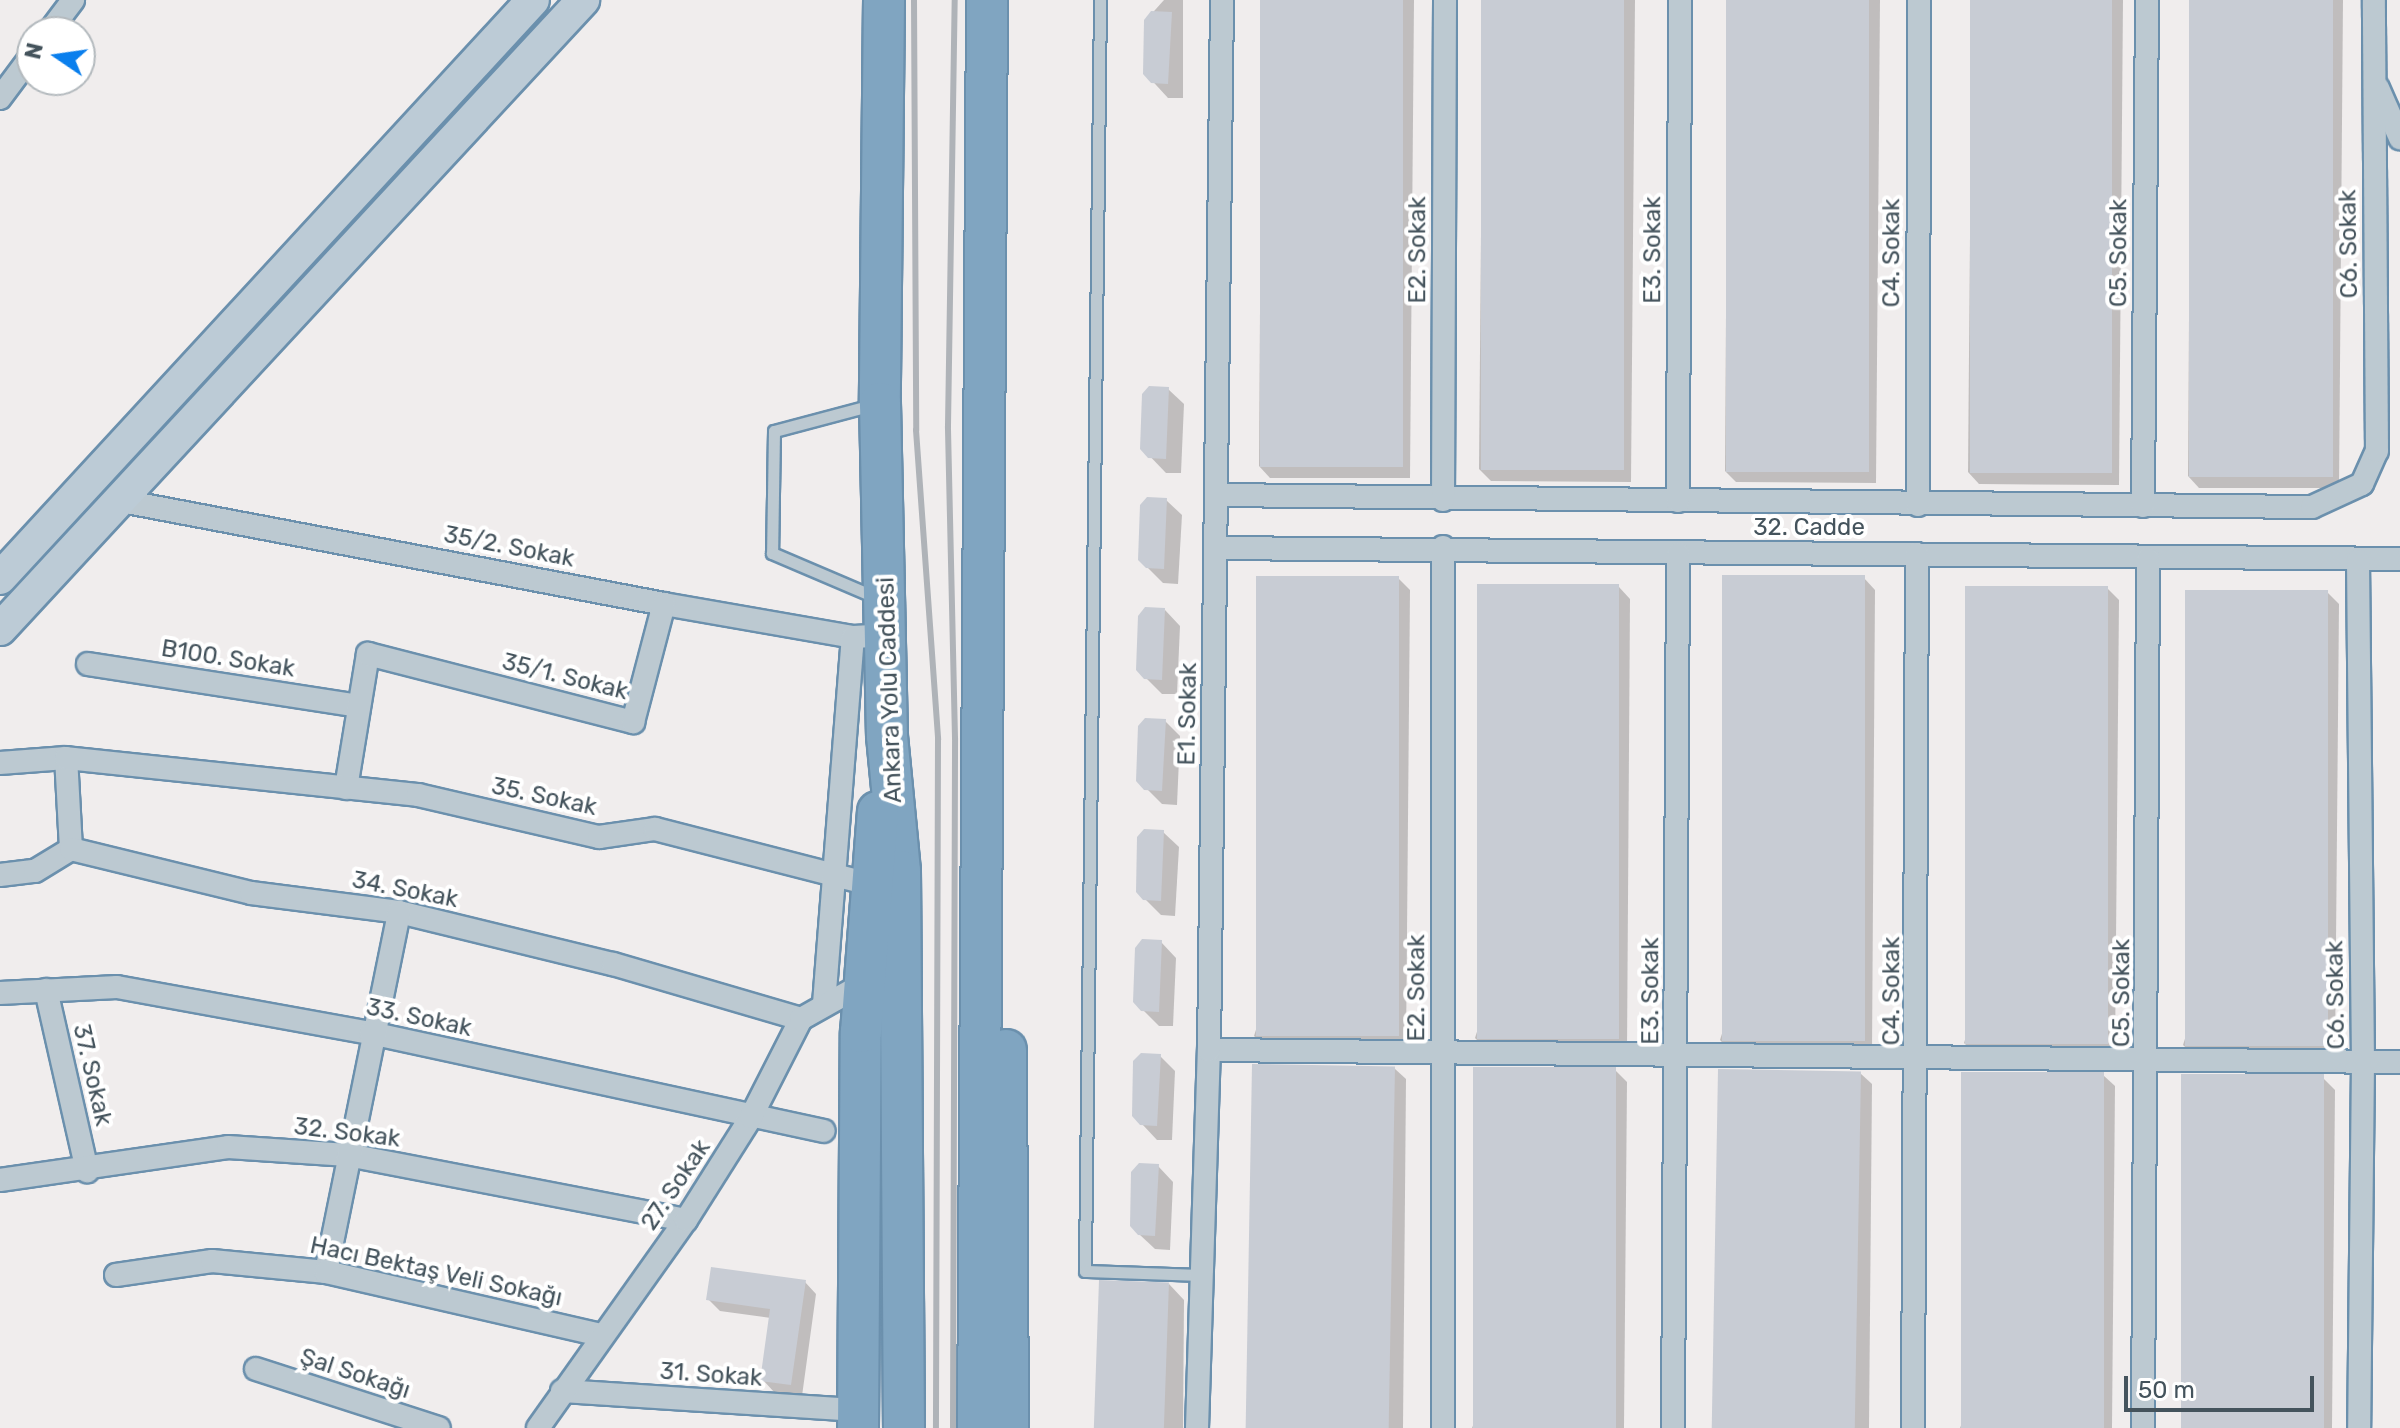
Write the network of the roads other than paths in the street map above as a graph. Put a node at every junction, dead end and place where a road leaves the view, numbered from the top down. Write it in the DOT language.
graph roads {
  1 [pos="533,0"];
  2 [pos="583,0"];
  3 [pos="884,0"];
  4 [pos="987,0"];
  5 [pos="1100,0"];
  6 [pos="1222,0"];
  7 [pos="1445,0"];
  8 [pos="1680,0"];
  9 [pos="1919,0"];
  10 [pos="2147,0"];
  11 [pos="2374,0"];
  12 [pos="16,76"];
  13 [pos="2374,79"];
  14 [pos="0,98"];
  15 [pos="2400,138"];
  16 [pos="880,403"];
  17 [pos="2362,484"];
  18 [pos="1218,495"];
  19 [pos="1443,500"];
  20 [pos="122,501"];
  21 [pos="1678,501"];
  22 [pos="1918,505"];
  23 [pos="2143,506"];
  24 [pos="1443,547"];
  25 [pos="1217,548"];
  26 [pos="1678,554"];
  27 [pos="1917,554"];
  28 [pos="2148,559"];
  29 [pos="2400,559"];
  30 [pos="2358,561"];
  31 [pos="0,578"];
  32 [pos="664,604"];
  33 [pos="875,625"];
  34 [pos="0,629"];
  35 [pos="981,651"];
  36 [pos="88,664"];
  37 [pos="359,706"];
  38 [pos="887,736"];
  39 [pos="66,758"];
  40 [pos="0,763"];
  41 [pos="346,788"];
  42 [pos="71,849"];
  43 [pos="0,875"];
  44 [pos="852,878"];
  45 [pos="399,912"];
  46 [pos="863,984"];
  47 [pos="46,990"];
  48 [pos="0,993"];
  49 [pos="824,1004"];
  50 [pos="801,1019"];
  51 [pos="371,1033"];
  52 [pos="1209,1050"];
  53 [pos="1443,1053"];
  54 [pos="1676,1055"];
  55 [pos="1918,1057"];
  56 [pos="2148,1060"];
  57 [pos="2363,1062"];
  58 [pos="2400,1062"];
  59 [pos="751,1117"];
  60 [pos="824,1131"];
  61 [pos="348,1155"];
  62 [pos="87,1171"];
  63 [pos="0,1180"];
  64 [pos="686,1220"];
  65 [pos="326,1272"];
  66 [pos="116,1275"];
  67 [pos="1202,1275"];
  68 [pos="601,1335"];
  69 [pos="256,1369"];
  70 [pos="562,1391"];
  71 [pos="858,1419"];
  72 [pos="439,1428"];
  73 [pos="538,1428"];
  74 [pos="904,1428"];
  75 [pos="978,1428"];
  76 [pos="1008,1428"];
  77 [pos="1197,1428"];
  78 [pos="1443,1428"];
  79 [pos="1673,1428"];
  80 [pos="1913,1428"];
  81 [pos="2143,1428"];
  82 [pos="2359,1428"];
  1 -- 31 [label="main road"];
  2 -- 20 [label="main road"];
  3 -- 16 [label="highway, Ankara Yolu Caddesi"];
  4 -- 35 [label="highway"];
  5 -- 67 [label="lane"];
  6 -- 18 [label="street, E1. Sokak"];
  7 -- 19 [label="street, E2. Sokak"];
  8 -- 21 [label="street, E3. Sokak"];
  9 -- 22 [label="street, C4. Sokak"];
  10 -- 23 [label="street, C5. Sokak"];
  11 -- 13 [label="street, C6. Sokak"];
  12 -- 14 [label="street"];
  13 -- 15 [label="street"];
  13 -- 17 [label="street, C6. Sokak"];
  16 -- 33 [label="highway, Ankara Yolu Caddesi"];
  16 -- 33 [label="lane"];
  17 -- 23 [label="street, 32. Cadde"];
  18 -- 19 [label="street, 32. Cadde"];
  18 -- 25 [label="street, E1. Sokak"];
  19 -- 21 [label="street, 32. Cadde"];
  20 -- 32 [label="street, 35/2. Sokak"];
  20 -- 34 [label="main road"];
  21 -- 22 [label="street, 32. Cadde"];
  22 -- 23 [label="street, 32. Cadde"];
  24 -- 25 [label="street, 32. Cadde"];
  24 -- 26 [label="street, 32. Cadde"];
  24 -- 53 [label="street, E2. Sokak"];
  25 -- 52 [label="street, E1. Sokak"];
  26 -- 27 [label="street, 32. Cadde"];
  26 -- 54 [label="street, E3. Sokak"];
  27 -- 28 [label="street, 32. Cadde"];
  27 -- 55 [label="street, C4. Sokak"];
  28 -- 30 [label="street, 32. Cadde"];
  28 -- 56 [label="street, C5. Sokak"];
  29 -- 30 [label="street, 32. Cadde"];
  30 -- 57 [label="street, C6. Sokak"];
  32 -- 33 [label="street, 35/2. Sokak"];
  32 -- 37 [label="street, 35/1. Sokak"];
  33 -- 38 [label="highway, Ankara Yolu Caddesi"];
  33 -- 44 [label="street"];
  35 -- 75 [label="highway"];
  35 -- 76 [label="highway"];
  36 -- 37 [label="street, B100. Sokak"];
  37 -- 41 [label="street"];
  38 -- 44 [label="highway"];
  38 -- 74 [label="highway, Ankara Yolu Caddesi"];
  39 -- 40 [label="street, 35. Sokak"];
  39 -- 41 [label="street, 35. Sokak"];
  39 -- 42 [label="street"];
  41 -- 44 [label="street, 35. Sokak"];
  42 -- 43 [label="street"];
  42 -- 45 [label="street, 34. Sokak"];
  44 -- 46 [label="highway"];
  44 -- 49 [label="street"];
  45 -- 50 [label="street, 34. Sokak"];
  45 -- 51 [label="street"];
  46 -- 49 [label="street, 27. Sokak"];
  46 -- 71 [label="highway"];
  47 -- 48 [label="street, 33. Sokak"];
  47 -- 51 [label="street, 33. Sokak"];
  47 -- 62 [label="street, 37. Sokak"];
  49 -- 50 [label="street, 27. Sokak"];
  50 -- 59 [label="street, 27. Sokak"];
  51 -- 59 [label="street, 33. Sokak"];
  51 -- 61 [label="street"];
  52 -- 53 [label="street"];
  52 -- 67 [label="street, E1. Sokak"];
  53 -- 54 [label="street"];
  53 -- 78 [label="street, E2. Sokak"];
  54 -- 55 [label="street"];
  54 -- 79 [label="street, E3. Sokak"];
  55 -- 56 [label="street"];
  55 -- 80 [label="street, C4. Sokak"];
  56 -- 57 [label="street"];
  56 -- 81 [label="street, C5. Sokak"];
  57 -- 58 [label="street"];
  57 -- 82 [label="street, C6. Sokak"];
  59 -- 60 [label="street, 33. Sokak"];
  59 -- 64 [label="street, 27. Sokak"];
  61 -- 62 [label="street, 32. Sokak"];
  61 -- 64 [label="street, 32. Sokak"];
  61 -- 65 [label="street"];
  62 -- 63 [label="street, 32. Sokak"];
  64 -- 68 [label="street, 27. Sokak"];
  65 -- 66 [label="street, Hacı Bektaş Veli Sokağı"];
  65 -- 68 [label="street, Hacı Bektaş Veli Sokağı"];
  67 -- 77 [label="street, E1. Sokak"];
  68 -- 70 [label="street, 27. Sokak"];
  69 -- 72 [label="street, Şal Sokağı"];
  70 -- 71 [label="street, 31. Sokak"];
  70 -- 73 [label="street, 27. Sokak"];
}
